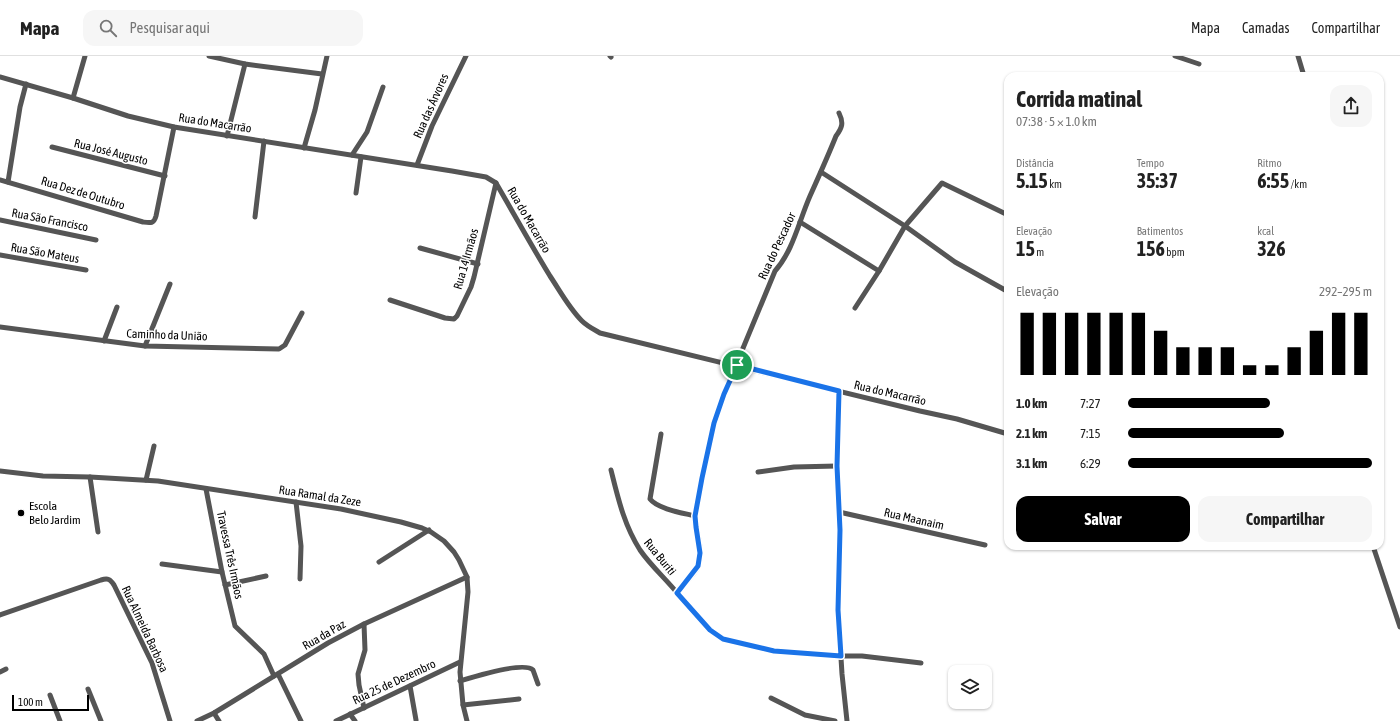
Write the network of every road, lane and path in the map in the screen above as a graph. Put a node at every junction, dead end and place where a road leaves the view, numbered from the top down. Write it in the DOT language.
graph roads {
  1 [pos="85,56"];
  2 [pos="209,56"];
  3 [pos="326,56"];
  4 [pos="466,56"];
  5 [pos="1175,56"];
  6 [pos="1298,56"];
  7 [pos="245,64"];
  8 [pos="1200,64"];
  9 [pos="1303,72"];
  10 [pos="322,74"];
  11 [pos="0,77"];
  12 [pos="26,84"];
  13 [pos="383,87"];
  14 [pos="73,98"];
  15 [pos="840,113"];
  16 [pos="174,127"];
  17 [pos="228,136"];
  18 [pos="264,141"];
  19 [pos="52,147"];
  20 [pos="304,148"];
  21 [pos="352,155"];
  22 [pos="361,156"];
  23 [pos="417,165"];
  24 [pos="821,172"];
  25 [pos="165,176"];
  26 [pos="0,180"];
  27 [pos="8,182"];
  28 [pos="496,183"];
  29 [pos="356,193"];
  30 [pos="1004,213"];
  31 [pos="255,217"];
  32 [pos="0,220"];
  33 [pos="800,222"];
  34 [pos="905,226"];
  35 [pos="96,240"];
  36 [pos="420,248"];
  37 [pos="0,255"];
  38 [pos="478,264"];
  39 [pos="86,270"];
  40 [pos="879,271"];
  41 [pos="170,284"];
  42 [pos="1004,289"];
  43 [pos="390,300"];
  44 [pos="118,307"];
  45 [pos="855,308"];
  46 [pos="302,313"];
  47 [pos="0,327"];
  48 [pos="104,341"];
  49 [pos="145,346"];
  50 [pos="737,365"];
  51 [pos="839,391"];
  52 [pos="1004,433"];
  53 [pos="661,434"];
  54 [pos="154,446"];
  55 [pos="837,466"];
  56 [pos="611,470"];
  57 [pos="0,471"];
  58 [pos="758,472"];
  59 [pos="90,477"];
  60 [pos="146,480"];
  61 [pos="206,488"];
  62 [pos="296,502"];
  63 [pos="839,512"];
  64 [pos="695,516"];
  65 [pos="429,530"];
  66 [pos="98,532"];
  67 [pos="985,545"];
  68 [pos="1374,550"];
  69 [pos="379,562"];
  70 [pos="162,564"];
  71 [pos="222,572"];
  72 [pos="266,576"];
  73 [pos="466,577"];
  74 [pos="300,579"];
  75 [pos="226,585"];
  76 [pos="677,593"];
  77 [pos="0,614"];
  78 [pos="364,624"];
  79 [pos="1400,627"];
  80 [pos="841,656"];
  81 [pos="460,662"];
  82 [pos="921,663"];
  83 [pos="6,669"];
  84 [pos="0,672"];
  85 [pos="276,675"];
  86 [pos="460,681"];
  87 [pos="538,684"];
  88 [pos="410,686"];
  89 [pos="88,689"];
  90 [pos="50,695"];
  91 [pos="770,698"];
  92 [pos="519,700"];
  93 [pos="463,706"];
  94 [pos="364,708"];
  95 [pos="214,713"];
  96 [pos="350,714"];
  97 [pos="416,720"];
  98 [pos="60,721"];
  99 [pos="101,721"];
  100 [pos="170,721"];
  101 [pos="197,721"];
  102 [pos="219,721"];
  103 [pos="301,721"];
  104 [pos="336,721"];
  105 [pos="355,721"];
  106 [pos="467,721"];
  107 [pos="835,721"];
  108 [pos="848,721"];
  1 -- 14 [label="street"];
  2 -- 7 [label="street"];
  3 -- 10 [label="street"];
  4 -- 23 [label="street, Rua das Árvores"];
  5 -- 8 [label="street"];
  6 -- 9 [label="street"];
  7 -- 10 [label="street"];
  7 -- 17 [label="street"];
  10 -- 20 [label="street"];
  11 -- 12 [label="street, Rua do Macarrão"];
  12 -- 14 [label="street, Rua do Macarrão"];
  12 -- 27 [label="street"];
  13 -- 21 [label="street"];
  14 -- 16 [label="street, Rua do Macarrão"];
  15 -- 24 [label="street, Rua do Pescador"];
  16 -- 17 [label="street, Rua do Macarrão"];
  16 -- 25 [label="street"];
  17 -- 18 [label="street, Rua do Macarrão"];
  18 -- 20 [label="street, Rua do Macarrão"];
  18 -- 31 [label="street"];
  19 -- 25 [label="street, Rua José Augusto"];
  20 -- 21 [label="street, Rua do Macarrão"];
  21 -- 22 [label="street, Rua do Macarrão"];
  22 -- 23 [label="street, Rua do Macarrão"];
  22 -- 29 [label="street"];
  23 -- 28 [label="street, Rua do Macarrão"];
  24 -- 33 [label="street, Rua do Pescador"];
  24 -- 34 [label="street"];
  25 -- 27 [label="street, Rua Dez de Outubro"];
  26 -- 27 [label="street, Rua Dez de Outubro"];
  28 -- 38 [label="street, Rua 14 Irmãos"];
  28 -- 50 [label="street, Rua do Macarrão"];
  30 -- 34 [label="street"];
  32 -- 35 [label="street, Rua São Francisco"];
  33 -- 40 [label="street"];
  33 -- 50 [label="street, Rua do Pescador"];
  34 -- 40 [label="street"];
  34 -- 42 [label="street"];
  36 -- 38 [label="street"];
  37 -- 39 [label="street, Rua São Mateus"];
  38 -- 43 [label="street, Rua 14 Irmãos"];
  40 -- 45 [label="street"];
  41 -- 49 [label="street"];
  44 -- 48 [label="street"];
  46 -- 49 [label="street, Caminho da União"];
  47 -- 48 [label="street, Caminho da União"];
  48 -- 49 [label="street, Caminho da União"];
  50 -- 51 [label="street, Rua do Macarrão"];
  50 -- 64 [label="street, Rua do Pescador"];
  51 -- 52 [label="street, Rua do Macarrão"];
  51 -- 55 [label="street"];
  53 -- 64 [label="street"];
  54 -- 60 [label="street"];
  55 -- 58 [label="street"];
  55 -- 63 [label="street"];
  56 -- 76 [label="street, Rua Buriti"];
  57 -- 59 [label="street, Rua Ramal da Zeze"];
  59 -- 60 [label="street, Rua Ramal da Zeze"];
  59 -- 66 [label="street"];
  60 -- 61 [label="street, Rua Ramal da Zeze"];
  61 -- 62 [label="street, Rua Ramal da Zeze"];
  61 -- 71 [label="street, Travessa Três Irmãos"];
  62 -- 65 [label="street, Rua Ramal da Zeze"];
  62 -- 74 [label="street"];
  63 -- 67 [label="street, Rua Maanaim"];
  63 -- 80 [label="street"];
  64 -- 76 [label="street, Rua do Pescador"];
  65 -- 69 [label="street"];
  65 -- 73 [label="street, Rua Ramal da Zeze"];
  68 -- 79 [label="street"];
  70 -- 71 [label="street"];
  71 -- 75 [label="street, Travessa Três Irmãos"];
  72 -- 75 [label="street"];
  73 -- 78 [label="street, Rua da Paz"];
  73 -- 81 [label="street, Rua Ramal da Zeze"];
  75 -- 85 [label="street, Travessa Três Irmãos"];
  76 -- 80 [label="street, Rua Buriti"];
  77 -- 100 [label="street, Rua Almeida Barbosa"];
  78 -- 85 [label="street, Rua da Paz"];
  78 -- 94 [label="street"];
  80 -- 82 [label="street, Rua Buriti"];
  80 -- 108 [label="street"];
  81 -- 86 [label="street, Rua Ramal da Zeze"];
  81 -- 88 [label="street, Rua 25 de Dezembro"];
  83 -- 84 [label="street"];
  85 -- 95 [label="street, Rua da Paz"];
  85 -- 103 [label="street"];
  86 -- 87 [label="street"];
  86 -- 93 [label="street, Rua Ramal da Zeze"];
  88 -- 94 [label="street, Rua 25 de Dezembro"];
  88 -- 97 [label="street"];
  89 -- 99 [label="street"];
  90 -- 98 [label="street"];
  91 -- 107 [label="street"];
  92 -- 93 [label="street"];
  93 -- 106 [label="street, Rua Ramal da Zeze"];
  94 -- 96 [label="street, Rua 25 de Dezembro"];
  95 -- 101 [label="street, Rua da Paz"];
  95 -- 102 [label="street"];
  96 -- 104 [label="street, Rua 25 de Dezembro"];
  96 -- 105 [label="street"];
}
